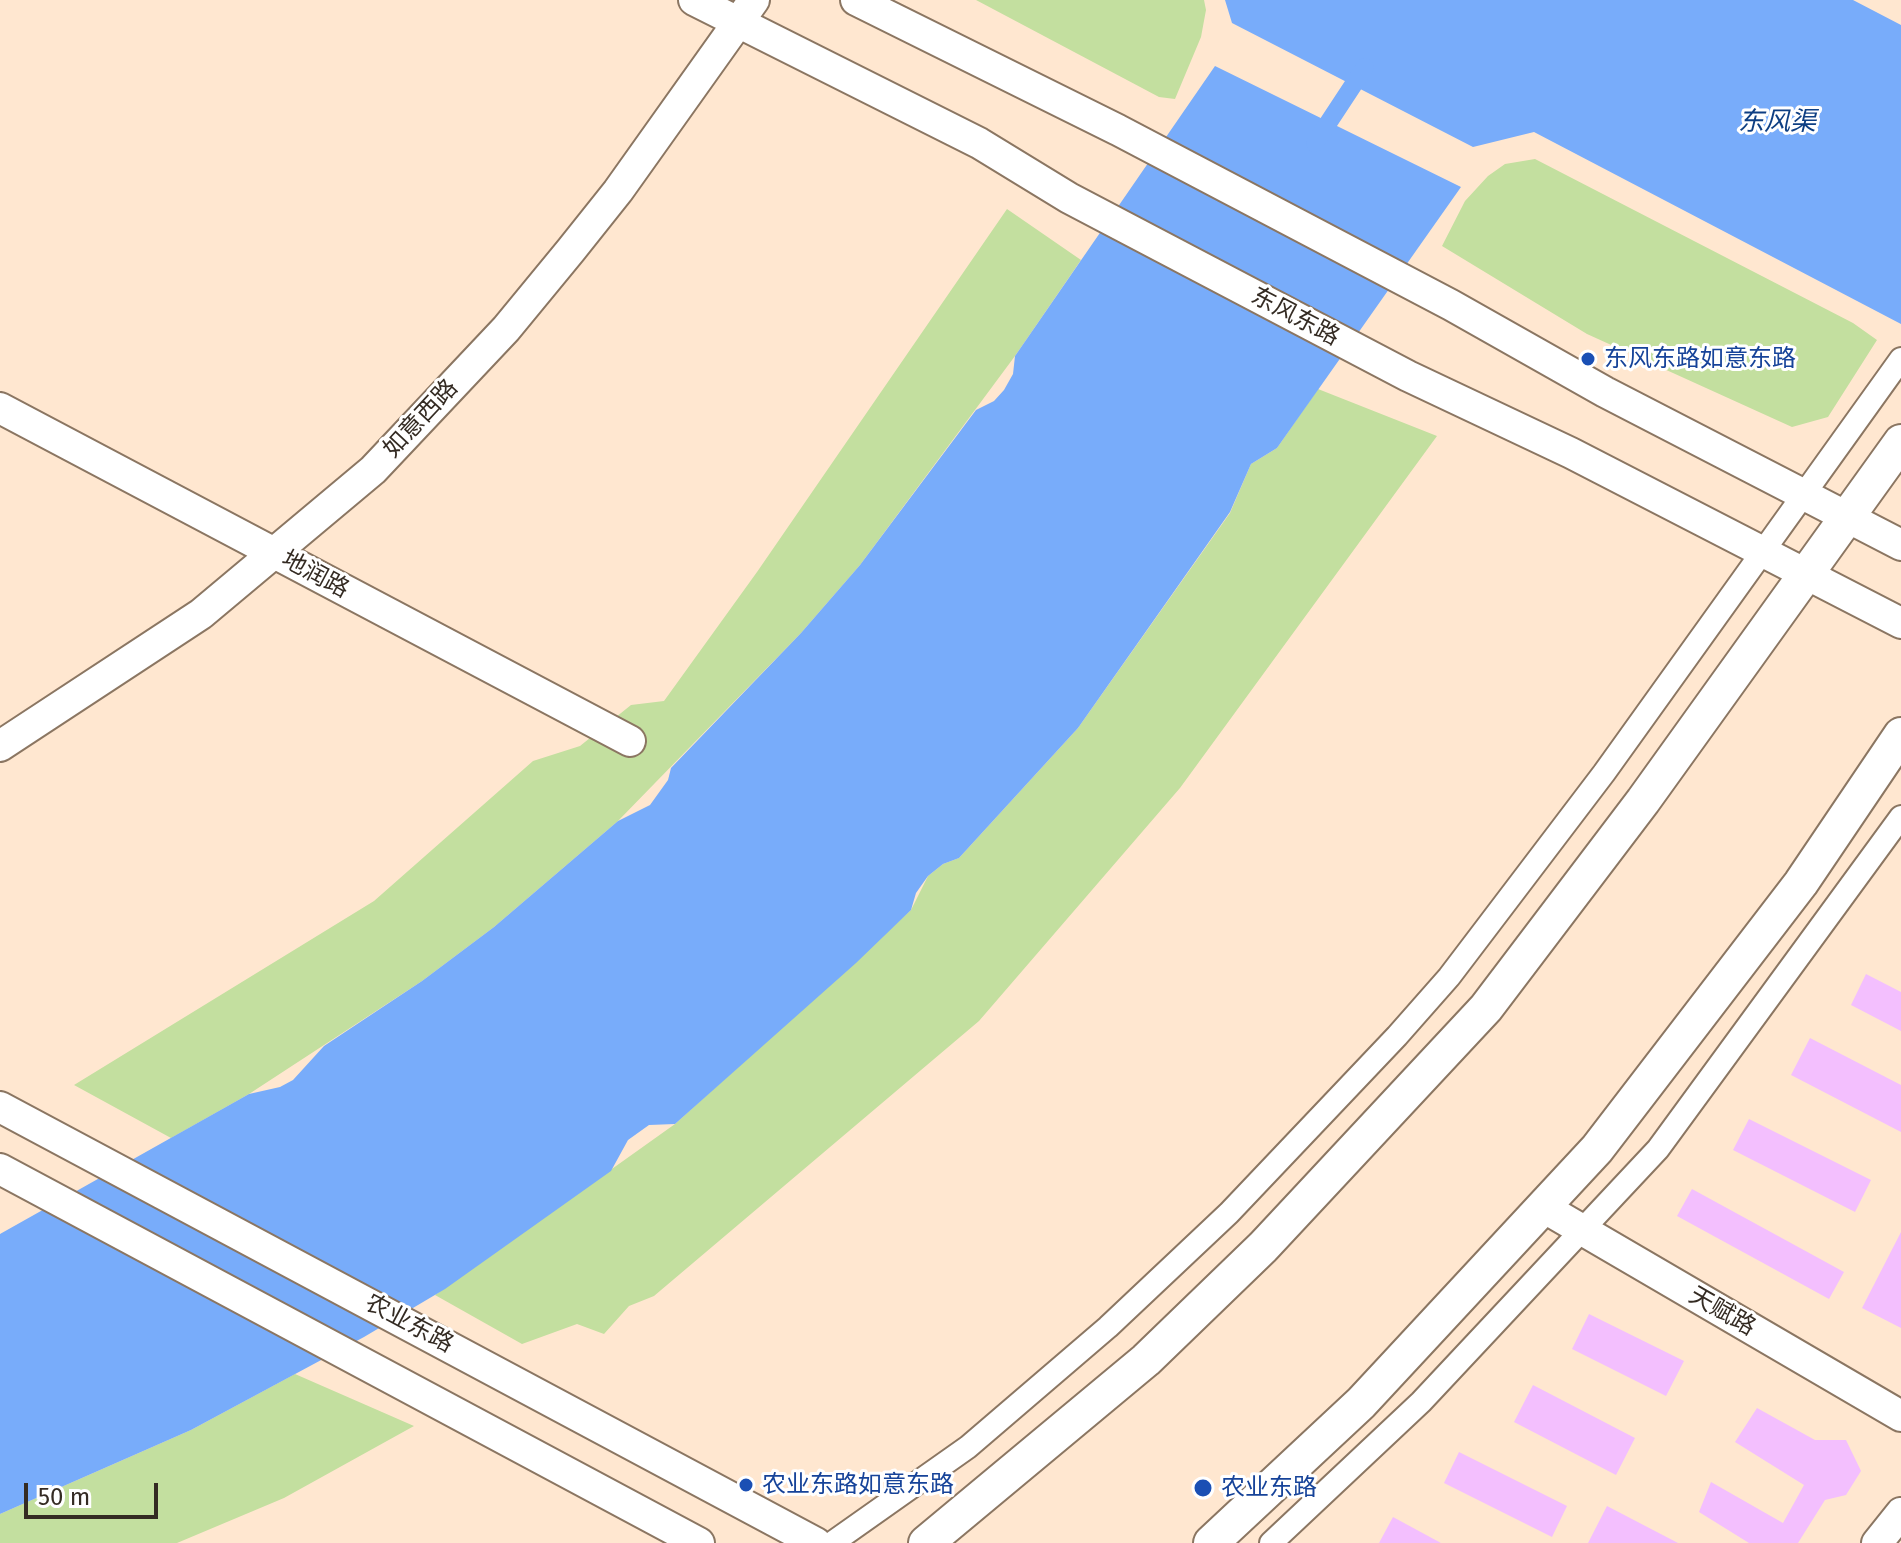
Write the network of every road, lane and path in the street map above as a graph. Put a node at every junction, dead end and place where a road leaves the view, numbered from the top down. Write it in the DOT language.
graph roads {
  1 [pos="694,0"];
  2 [pos="856,0"];
  3 [pos="736,9"];
  4 [pos="1901,359"];
  5 [pos="0,408"];
  6 [pos="1901,442"];
  7 [pos="1803,495"];
  8 [pos="1847,518"];
  9 [pos="1901,545"];
  10 [pos="267,549"];
  11 [pos="1763,550"];
  12 [pos="1807,574"];
  13 [pos="1901,623"];
  14 [pos="0,725"];
  15 [pos="1901,735"];
  16 [pos="630,741"];
  17 [pos="0,746"];
  18 [pos="1901,817"];
  19 [pos="0,1107"];
  20 [pos="0,1169"];
  21 [pos="1543,1207"];
  22 [pos="1583,1231"];
  23 [pos="1901,1416"];
  24 [pos="1901,1513"];
  25 [pos="699,1543"];
  26 [pos="816,1543"];
  27 [pos="832,1543"];
  28 [pos="926,1543"];
  29 [pos="1211,1543"];
  30 [pos="1271,1543"];
  31 [pos="1877,1543"];
  1 -- 3 [label="main road, 东风东路"];
  2 -- 7 [label="main road"];
  3 -- 10 [label="main road, 如意西路"];
  3 -- 11 [label="main road, 东风东路"];
  4 -- 7 [label="street"];
  5 -- 10 [label="main road, 地润路"];
  6 -- 8 [label="main road"];
  7 -- 8 [label="main road"];
  7 -- 11 [label="street"];
  8 -- 9 [label="main road"];
  8 -- 12 [label="main road"];
  10 -- 14 [label="main road, 如意西路"];
  10 -- 16 [label="main road, 地润路"];
  10 -- 17 [label="main road, 如意西路"];
  11 -- 12 [label="main road, 东风东路"];
  11 -- 27 [label="street"];
  12 -- 13 [label="main road, 东风东路"];
  12 -- 28 [label="main road"];
  15 -- 21 [label="main road"];
  18 -- 22 [label="street"];
  19 -- 26 [label="main road, 农业东路"];
  20 -- 25 [label="main road"];
  21 -- 22 [label="main road, 天赋路"];
  21 -- 29 [label="main road"];
  22 -- 23 [label="main road, 天赋路"];
  22 -- 30 [label="street"];
  24 -- 31 [label="main road"];
}
